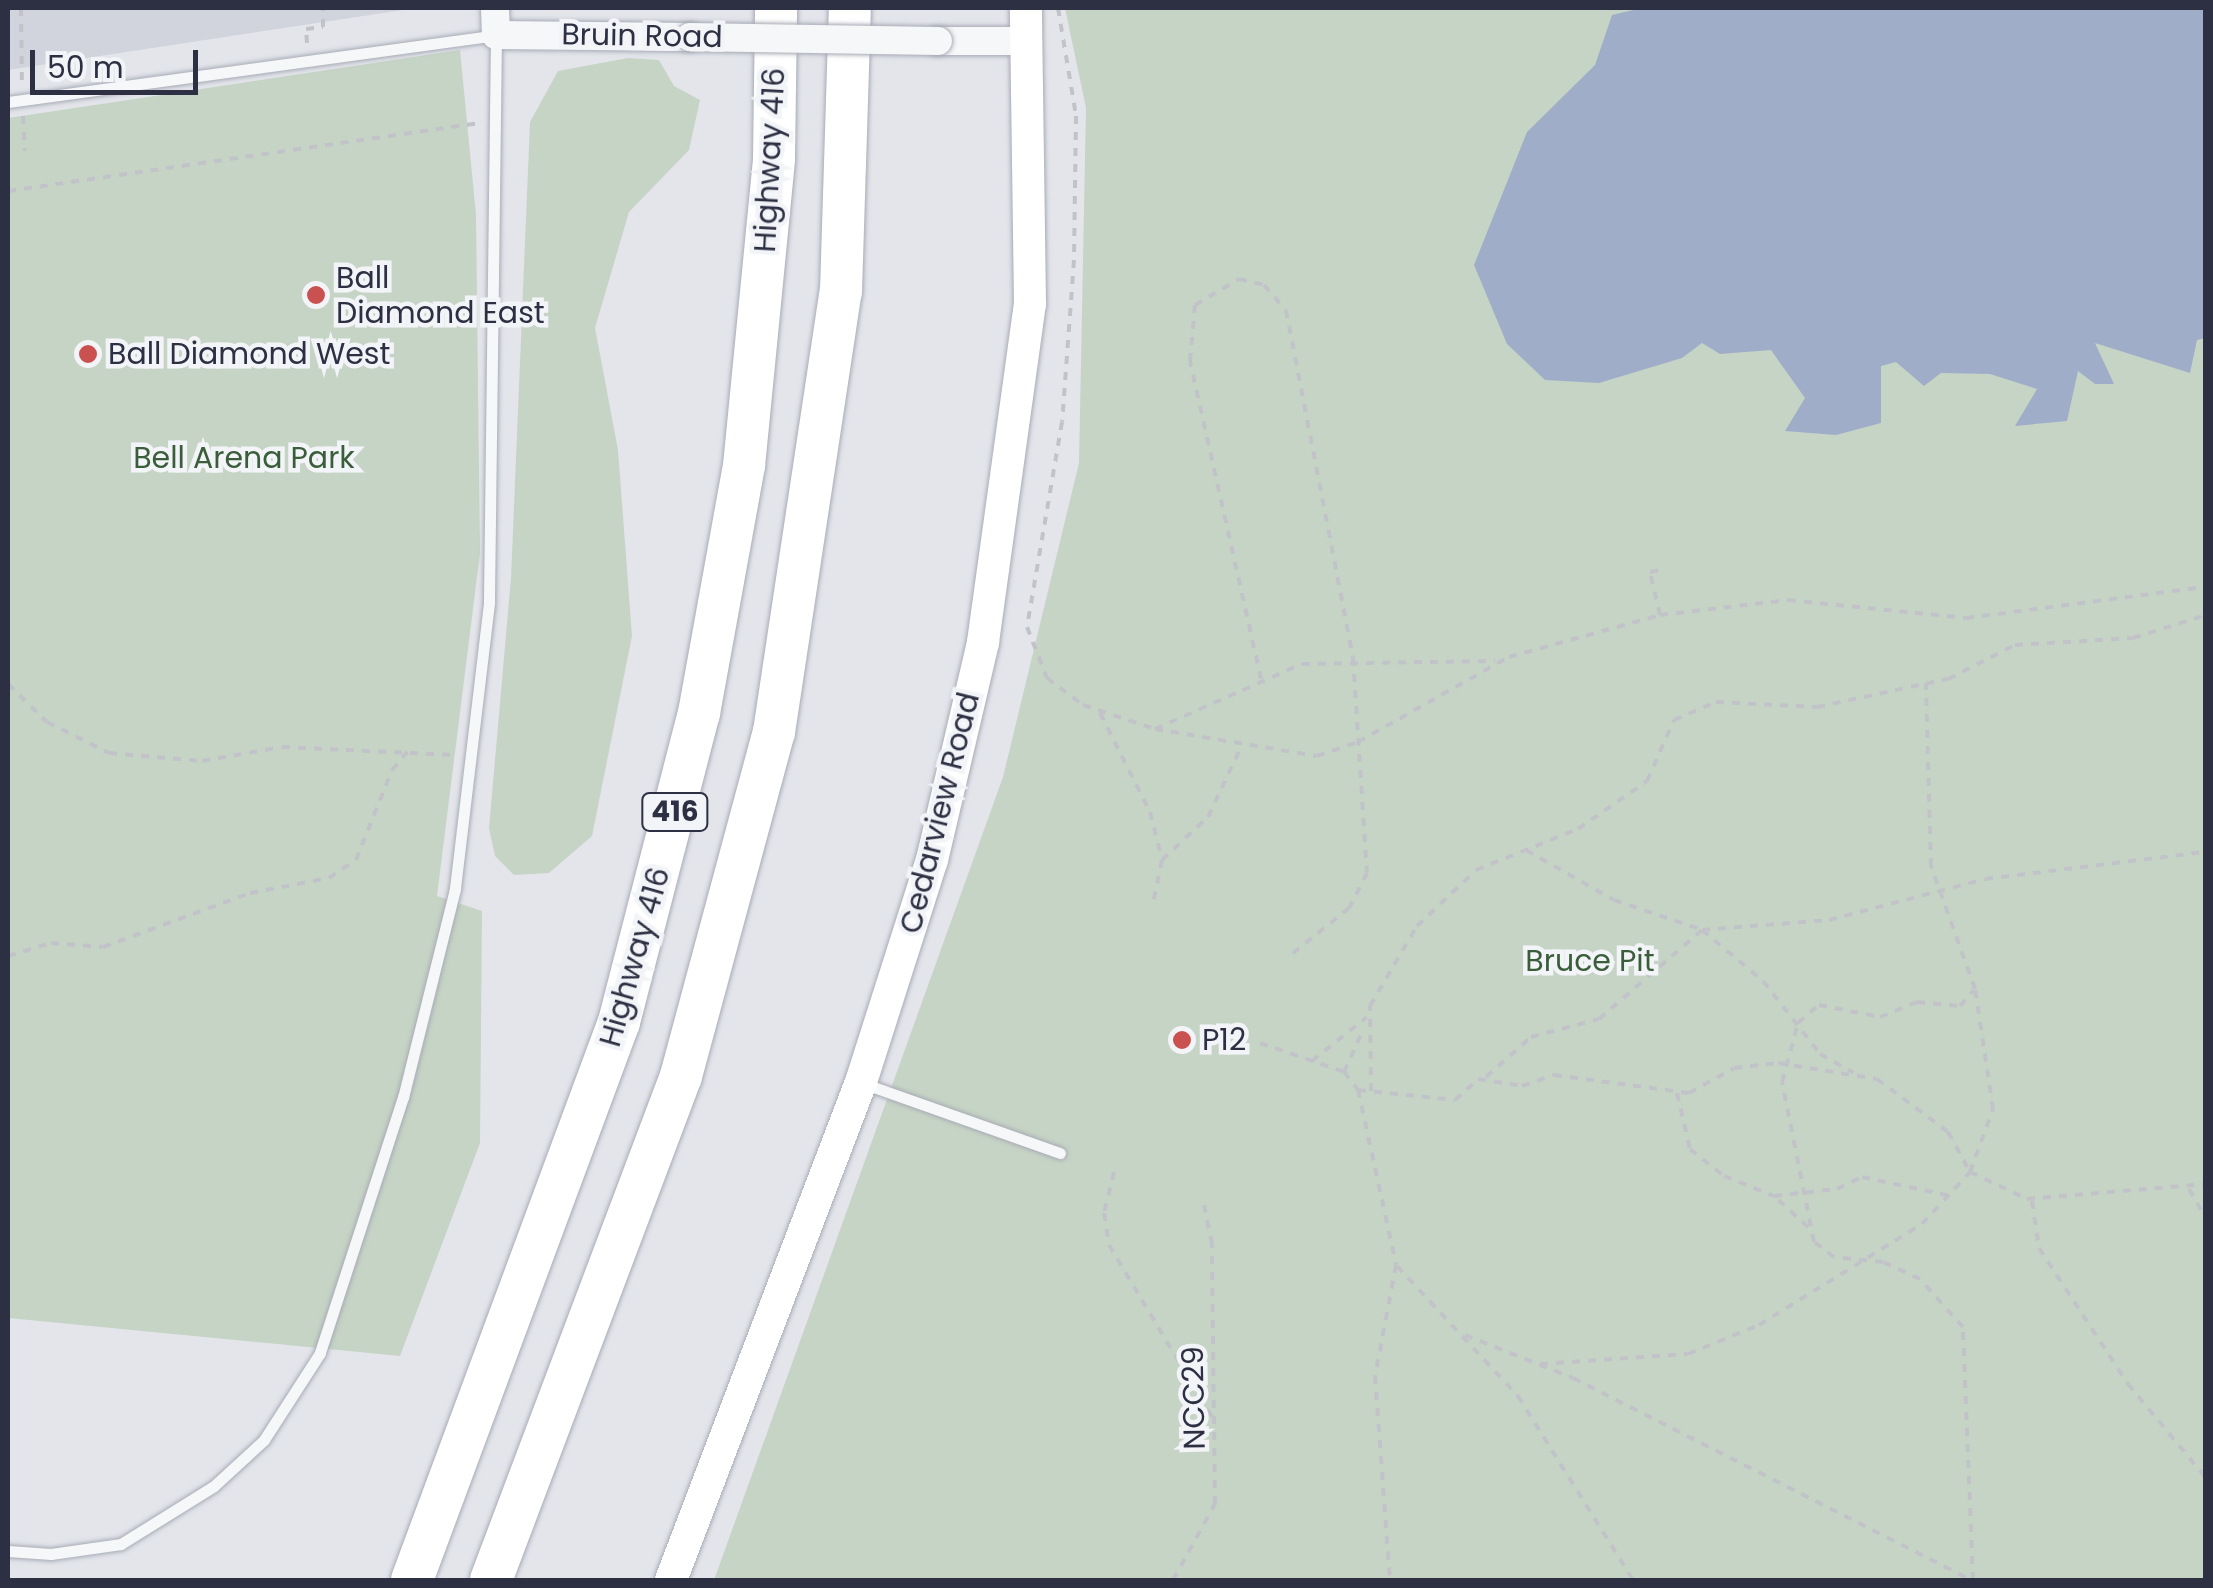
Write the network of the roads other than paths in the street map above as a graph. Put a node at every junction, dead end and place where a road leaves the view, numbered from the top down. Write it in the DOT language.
graph roads {
  1 [pos="776,8"];
  2 [pos="850,8"];
  3 [pos="1026,8"];
  4 [pos="496,21"];
  5 [pos="1027,40"];
  6 [pos="8,102"];
  7 [pos="861,1082"];
  8 [pos="1060,1153"];
  9 [pos="8,1551"];
  10 [pos="412,1580"];
  11 [pos="491,1580"];
  12 [pos="671,1580"];
  1 -- 10 [label="highway, Highway 416 / 416"];
  2 -- 11 [label="highway, 416"];
  3 -- 5 [label="main road, Cedarview Road"];
  4 -- 5 [label="street, Bruin Road, bridge"];
  4 -- 6 [label="lane"];
  4 -- 9 [label="lane"];
  5 -- 7 [label="main road, Cedarview Road"];
  7 -- 8 [label="lane"];
  7 -- 12 [label="main road, Cedarview Road"];
}
